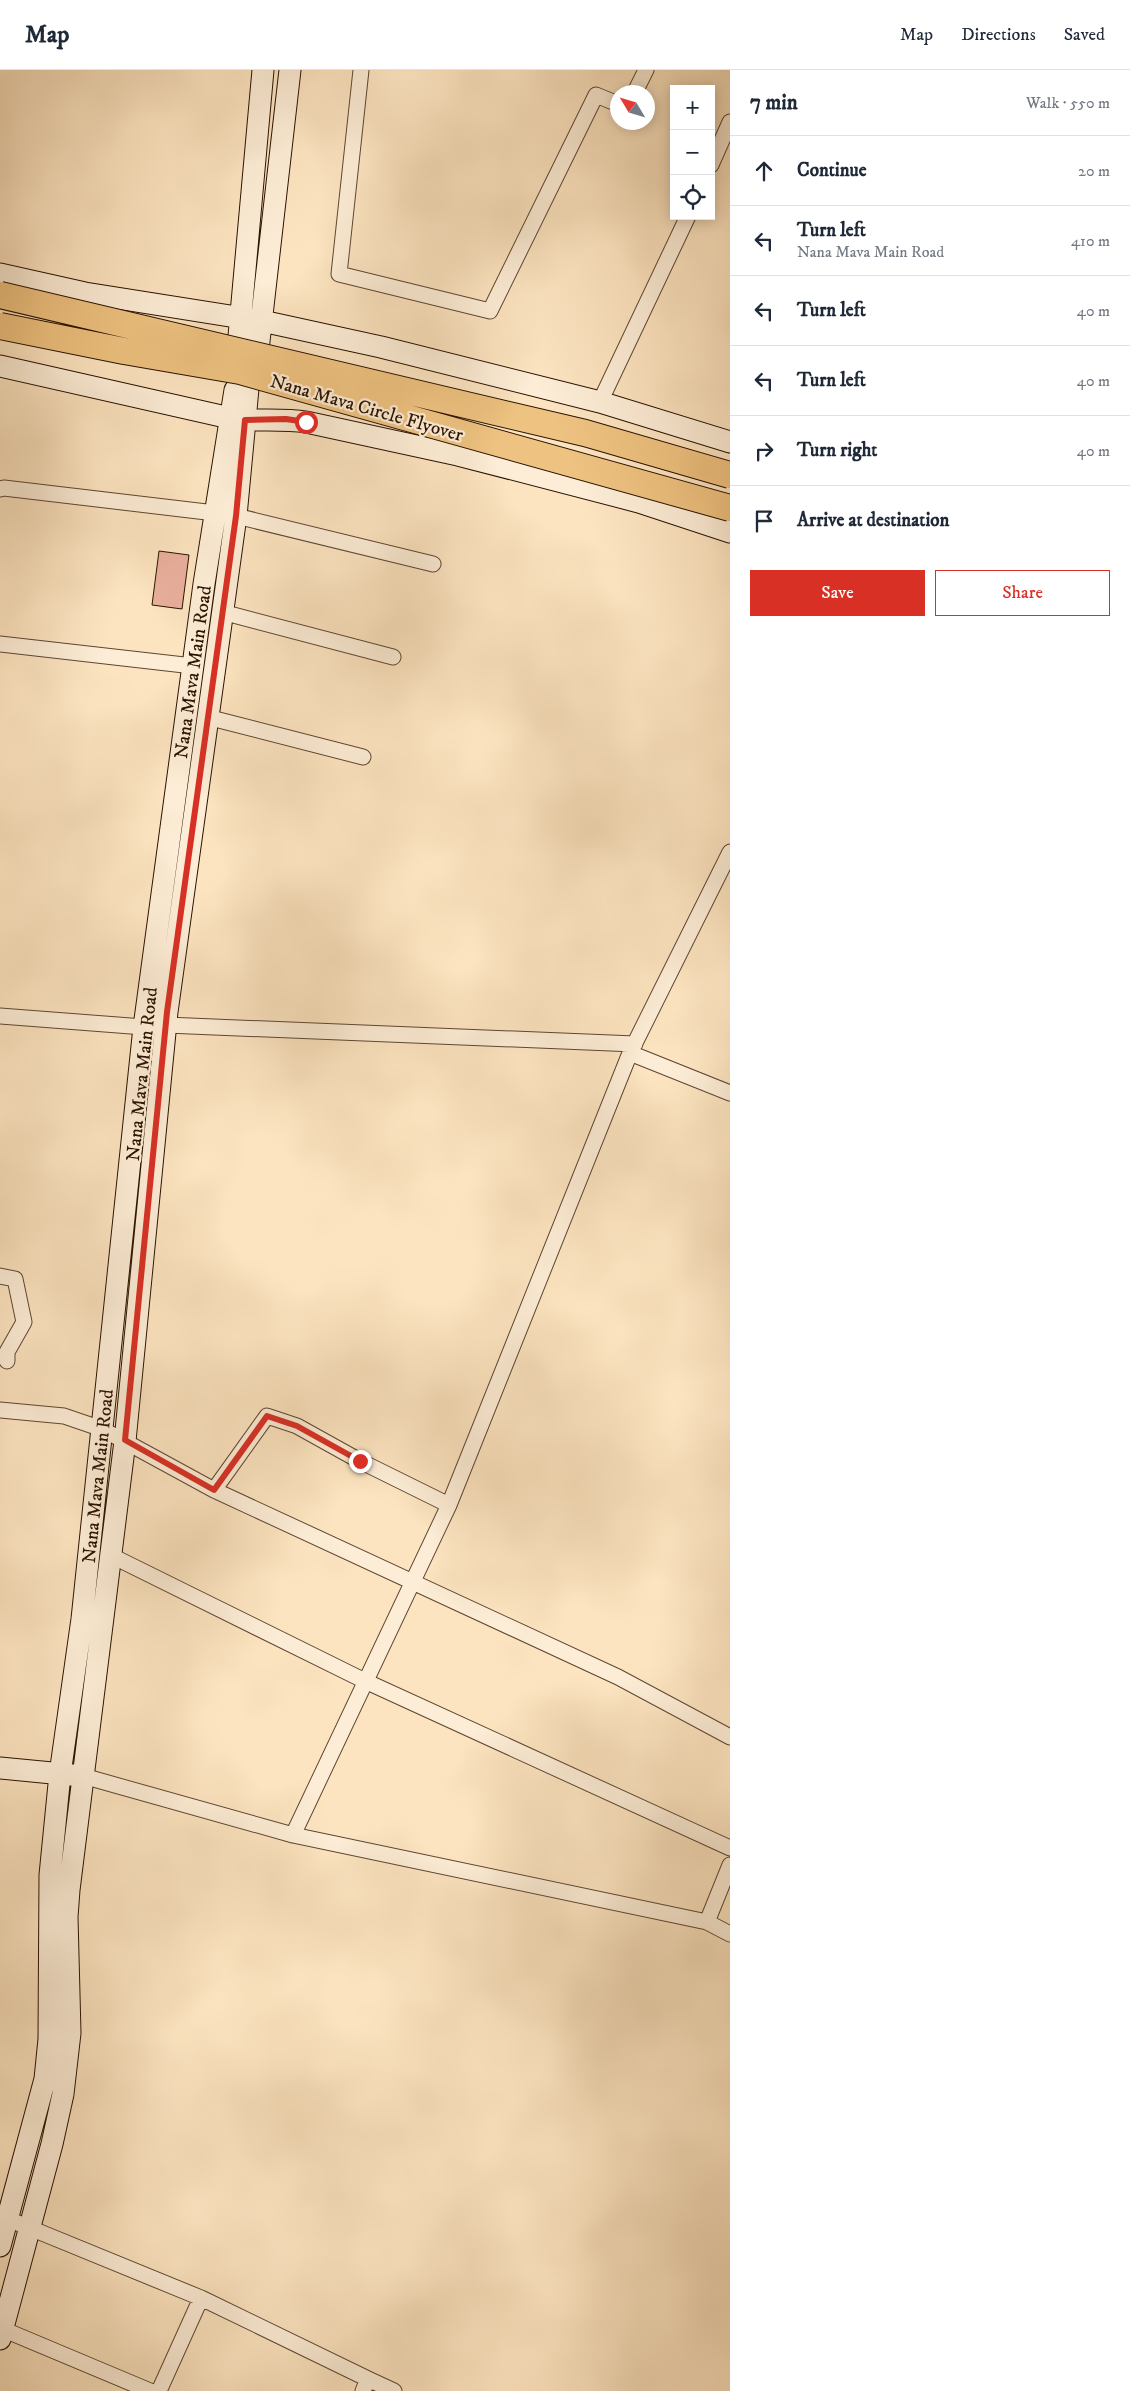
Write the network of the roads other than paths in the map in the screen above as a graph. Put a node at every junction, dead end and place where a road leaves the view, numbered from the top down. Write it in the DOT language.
graph roads {
  1 [pos="264,70"];
  2 [pos="290,70"];
  3 [pos="361,70"];
  4 [pos="646,70"];
  5 [pos="638,85"];
  6 [pos="610,101"];
  7 [pos="730,122"];
  8 [pos="715,156"];
  9 [pos="686,220"];
  10 [pos="0,274"];
  11 [pos="0,295"];
  12 [pos="240,319"];
  13 [pos="262,321"];
  14 [pos="0,326"];
  15 [pos="248,348"];
  16 [pos="0,366"];
  17 [pos="243,377"];
  18 [pos="600,402"];
  19 [pos="238,419"];
  20 [pos="730,442"];
  21 [pos="730,475"];
  22 [pos="0,489"];
  23 [pos="730,508"];
  24 [pos="225,515"];
  25 [pos="730,532"];
  26 [pos="433,564"];
  27 [pos="222,612"];
  28 [pos="0,644"];
  29 [pos="393,656"];
  30 [pos="193,666"];
  31 [pos="207,717"];
  32 [pos="363,757"];
  33 [pos="730,852"];
  34 [pos="0,1016"];
  35 [pos="166,1025"];
  36 [pos="144,1027"];
  37 [pos="632,1049"];
  38 [pos="730,1093"];
  39 [pos="0,1276"];
  40 [pos="7,1362"];
  41 [pos="0,1410"];
  42 [pos="102,1429"];
  43 [pos="125,1440"];
  44 [pos="214,1490"];
  45 [pos="449,1505"];
  46 [pos="112,1556"];
  47 [pos="412,1582"];
  48 [pos="366,1681"];
  49 [pos="730,1737"];
  50 [pos="0,1768"];
  51 [pos="60,1774"];
  52 [pos="83,1776"];
  53 [pos="293,1835"];
  54 [pos="730,1848"];
  55 [pos="730,1865"];
  56 [pos="707,1922"];
  57 [pos="730,1934"];
  58 [pos="8,2219"];
  59 [pos="29,2228"];
  60 [pos="0,2246"];
  61 [pos="201,2298"];
  62 [pos="1,2332"];
  63 [pos="365,2385"];
  64 [pos="150,2391"];
  65 [pos="159,2391"];
  66 [pos="394,2391"];
  1 -- 12 [label="street"];
  2 -- 13 [label="street"];
  3 -- 6 [label="street"];
  4 -- 5 [label="street"];
  7 -- 8 [label="street"];
  9 -- 18 [label="street"];
  10 -- 12 [label="street"];
  11 -- 21 [label="highway, Nana Mava Circle Flyover, bridge"];
  12 -- 13 [label="street"];
  12 -- 15 [label="street"];
  13 -- 15 [label="street"];
  13 -- 18 [label="street"];
  14 -- 23 [label="highway, Nana Mava Circle Flyover, bridge"];
  15 -- 17 [label="street"];
  15 -- 17 [label="street"];
  16 -- 19 [label="street"];
  17 -- 19 [label="street, Nana Mava Main Road"];
  18 -- 20 [label="street"];
  19 -- 24 [label="street, Nana Mava Main Road"];
  19 -- 25 [label="street"];
  22 -- 24 [label="street"];
  24 -- 26 [label="street"];
  24 -- 27 [label="street, Nana Mava Main Road"];
  24 -- 30 [label="street, Nana Mava Main Road"];
  27 -- 29 [label="street"];
  27 -- 31 [label="street, Nana Mava Main Road"];
  28 -- 30 [label="street"];
  30 -- 36 [label="street, Nana Mava Main Road"];
  31 -- 32 [label="street"];
  31 -- 35 [label="street, Nana Mava Main Road"];
  33 -- 37 [label="street"];
  34 -- 36 [label="street"];
  35 -- 36 [label="street"];
  35 -- 37 [label="street"];
  35 -- 43 [label="street, Nana Mava Main Road"];
  36 -- 42 [label="street, Nana Mava Main Road"];
  37 -- 38 [label="street"];
  37 -- 45 [label="street"];
  39 -- 40 [label="street"];
  41 -- 42 [label="street"];
  42 -- 43 [label="street"];
  42 -- 51 [label="street, Nana Mava Main Road"];
  43 -- 44 [label="street"];
  43 -- 46 [label="street, Nana Mava Main Road"];
  44 -- 45 [label="street"];
  44 -- 47 [label="street"];
  45 -- 47 [label="street"];
  46 -- 48 [label="street"];
  46 -- 52 [label="street, Nana Mava Main Road"];
  47 -- 48 [label="street"];
  47 -- 49 [label="street"];
  48 -- 53 [label="street"];
  48 -- 54 [label="street"];
  50 -- 51 [label="street"];
  51 -- 52 [label="street"];
  51 -- 58 [label="street, Nana Mava Main Road"];
  52 -- 53 [label="street"];
  52 -- 59 [label="street, Nana Mava Main Road"];
  53 -- 56 [label="street"];
  55 -- 56 [label="street"];
  56 -- 57 [label="street"];
  58 -- 59 [label="street"];
  58 -- 60 [label="street, Nana Mava Main Road"];
  59 -- 61 [label="street"];
  59 -- 62 [label="street, Nana Mava Main Road"];
  61 -- 63 [label="street"];
  61 -- 65 [label="street"];
  62 -- 64 [label="street"];
  63 -- 66 [label="street"];
}
